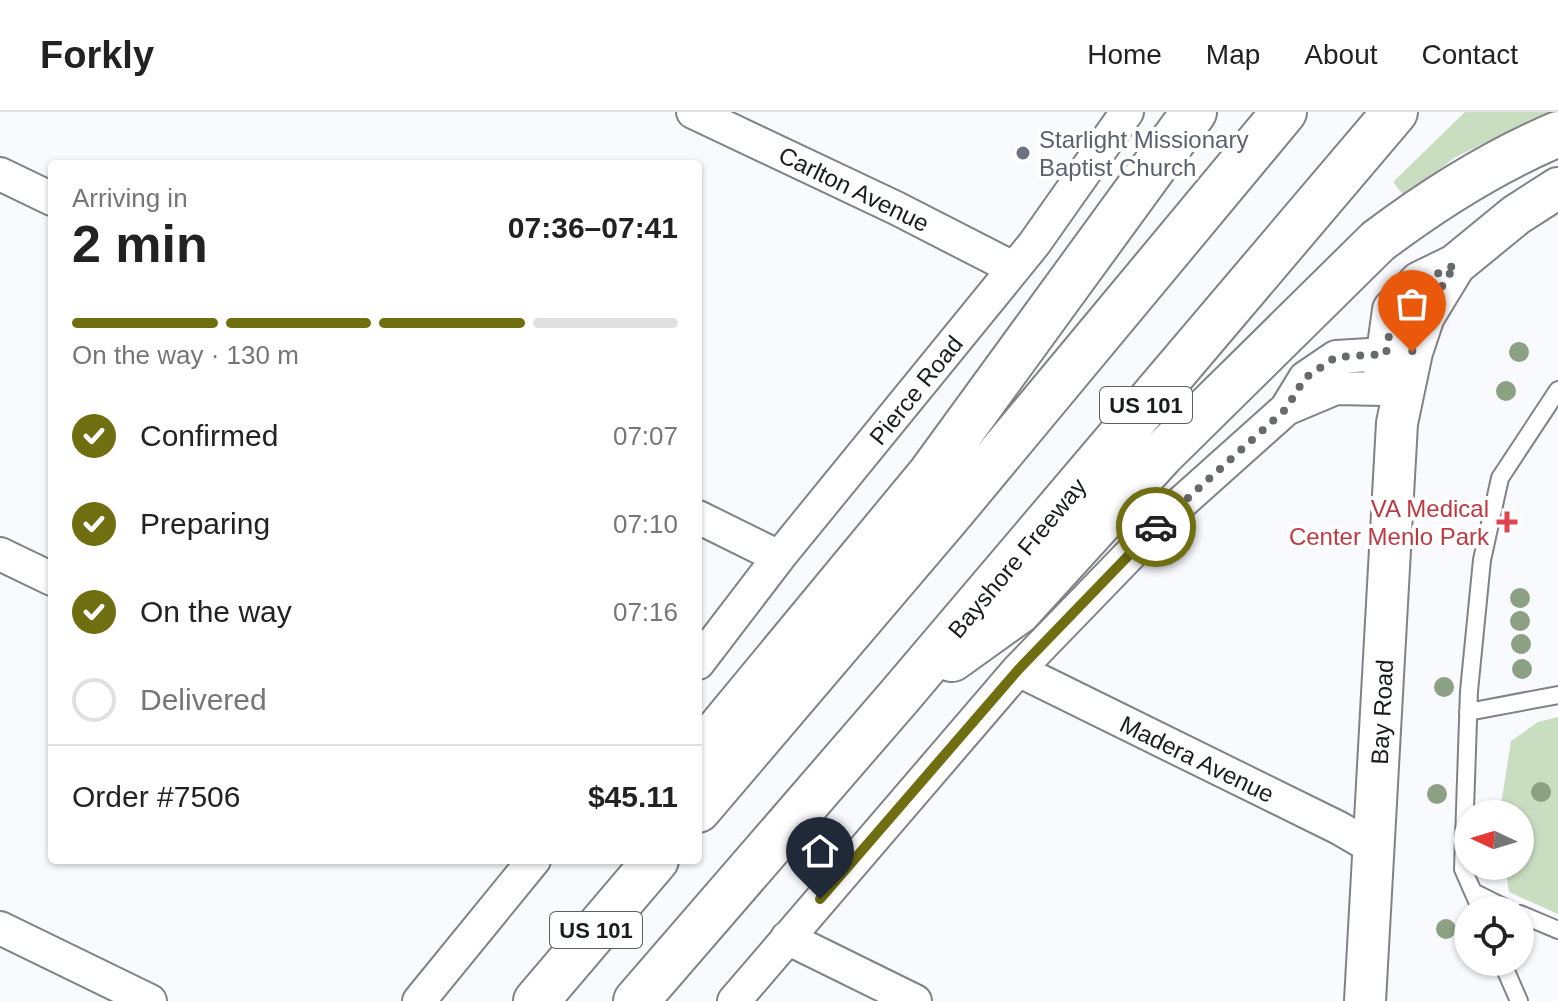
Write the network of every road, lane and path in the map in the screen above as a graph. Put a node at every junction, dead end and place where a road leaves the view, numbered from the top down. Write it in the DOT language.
graph roads {
  1 [pos="693,112"];
  2 [pos="1127,112"];
  3 [pos="1194,112"];
  4 [pos="1284,112"];
  5 [pos="1395,112"];
  6 [pos="1558,134"];
  7 [pos="0,174"];
  8 [pos="1558,188"];
  9 [pos="48,197"];
  10 [pos="1455,265"];
  11 [pos="1013,268"];
  12 [pos="1388,388"];
  13 [pos="1558,390"];
  14 [pos="702,519"];
  15 [pos="0,554"];
  16 [pos="779,557"];
  17 [pos="48,577"];
  18 [pos="702,658"];
  19 [pos="1018,670"];
  20 [pos="1558,695"];
  21 [pos="898,698"];
  22 [pos="1468,712"];
  23 [pos="702,750"];
  24 [pos="702,805"];
  25 [pos="1375,849"];
  26 [pos="531,864"];
  27 [pos="615,864"];
  28 [pos="653,864"];
  29 [pos="1473,892"];
  30 [pos="1475,896"];
  31 [pos="1481,896"];
  32 [pos="1534,920"];
  33 [pos="0,928"];
  34 [pos="1558,930"];
  35 [pos="787,938"];
  36 [pos="1508,976"];
  37 [pos="150,1001"];
  38 [pos="419,1001"];
  39 [pos="529,1001"];
  40 [pos="536,1001"];
  41 [pos="636,1001"];
  42 [pos="734,1001"];
  43 [pos="915,1001"];
  44 [pos="1365,1001"];
  45 [pos="1519,1001"];
  1 -- 11 [label="street, Carlton Avenue"];
  2 -- 11 [label="street, Pierce Road"];
  3 -- 23 [label="highway"];
  4 -- 24 [label="highway, US 101"];
  5 -- 21 [label="highway, Bayshore Freeway / US 101"];
  6 -- 21 [label="highway"];
  7 -- 9 [label="street"];
  8 -- 10 [label="street, Bay Road"];
  10 -- 12 [label="street, Bay Road"];
  10 -- 12 [label="street, Bay Road"];
  11 -- 16 [label="street, Pierce Road"];
  12 -- 19 [label="street"];
  12 -- 25 [label="street, Bay Road"];
  13 -- 22 [label="lane"];
  14 -- 16 [label="street"];
  15 -- 17 [label="street"];
  16 -- 18 [label="street, Pierce Road"];
  19 -- 25 [label="street, Madera Avenue"];
  19 -- 35 [label="street"];
  20 -- 22 [label="lane"];
  21 -- 41 [label="highway, Bayshore Freeway / US 101"];
  22 -- 29 [label="lane"];
  25 -- 44 [label="street, Bay Road"];
  26 -- 38 [label="street"];
  27 -- 39 [label="highway"];
  28 -- 40 [label="highway, US 101"];
  29 -- 30 [label="lane"];
  29 -- 31 [label="lane"];
  32 -- 34 [label="lane"];
  33 -- 37 [label="street"];
  35 -- 42 [label="street"];
  35 -- 43 [label="street"];
  36 -- 45 [label="lane"];
}
